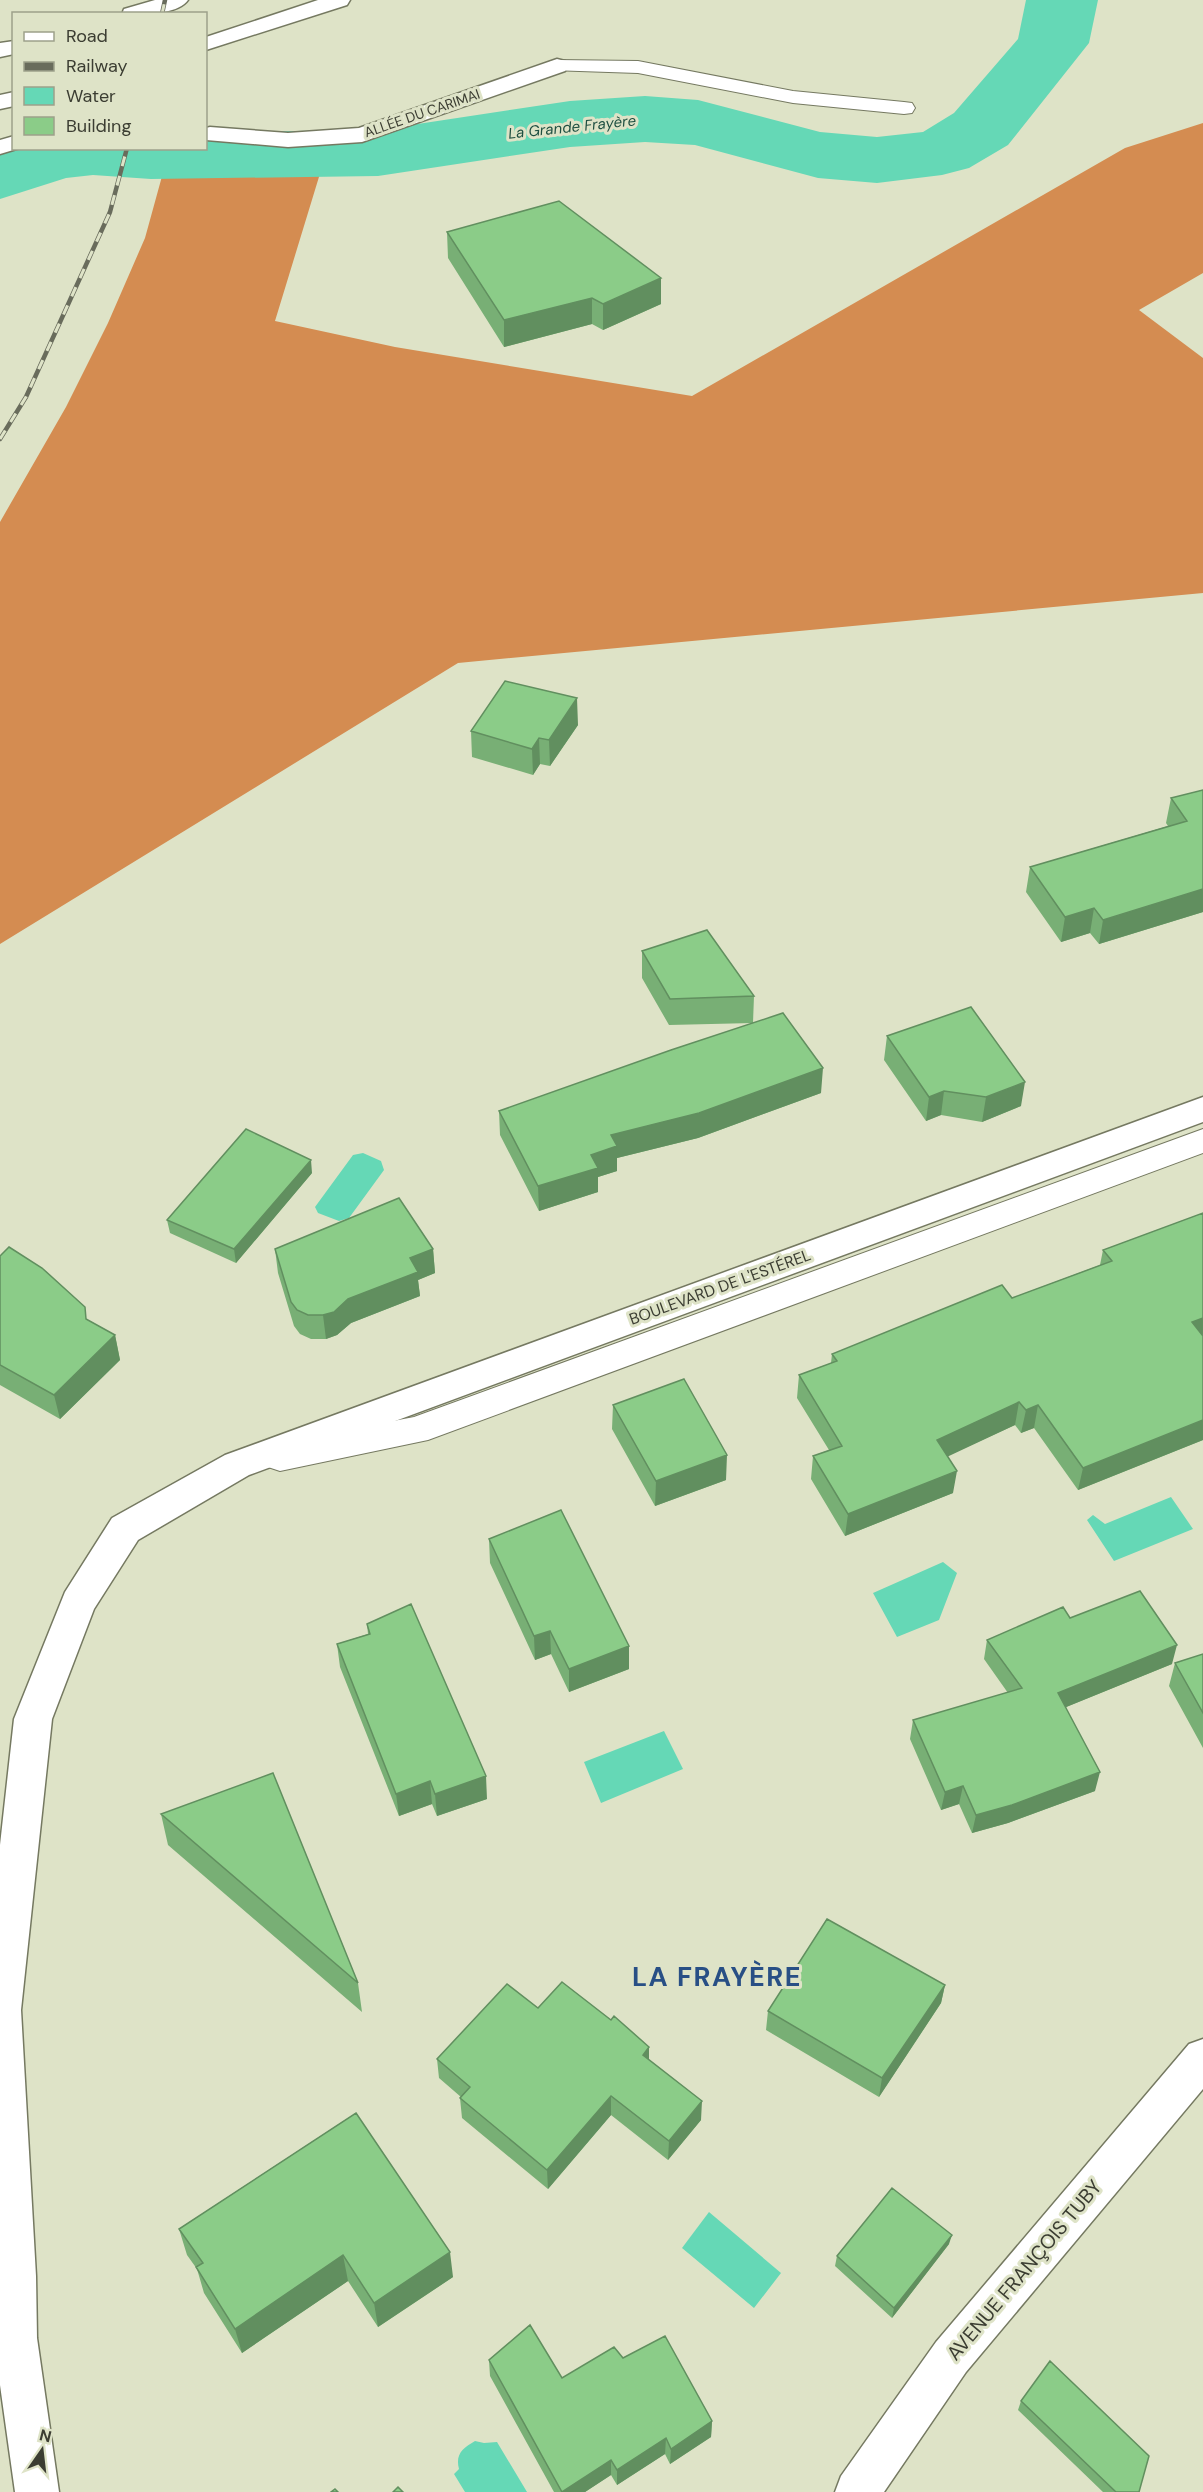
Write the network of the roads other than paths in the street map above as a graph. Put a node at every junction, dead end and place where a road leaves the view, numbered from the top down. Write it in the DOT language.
graph roads {
  1 [pos="177,0"];
  2 [pos="339,0"];
  3 [pos="138,12"];
  4 [pos="207,44"];
  5 [pos="557,66"];
  6 [pos="904,108"];
  7 [pos="210,134"];
  8 [pos="1203,1109"];
  9 [pos="1203,1141"];
  10 [pos="237,1465"];
  11 [pos="1,2017"];
  12 [pos="1203,2058"];
  13 [pos="7,2337"];
  14 [pos="36,2492"];
  15 [pos="857,2492"];
  1 -- 3 [label="main road"];
  2 -- 4 [label="main road"];
  5 -- 6 [label="lane"];
  5 -- 7 [label="main road, ALLÉE DU CARIMAI"];
  8 -- 10 [label="main road, BOULEVARD DE L'ESTÉREL"];
  9 -- 10 [label="lane, BOULEVARD DE L'ESTÉREL"];
  10 -- 11 [label="main road, BOULEVARD DE L'ESTÉREL"];
  11 -- 13 [label="main road, BOULEVARD DE L'ESTÉREL"];
  12 -- 15 [label="main road, AVENUE FRANÇOIS TUBY"];
  13 -- 14 [label="main road, BOULEVARD DE L'ESTÉREL"];
}
